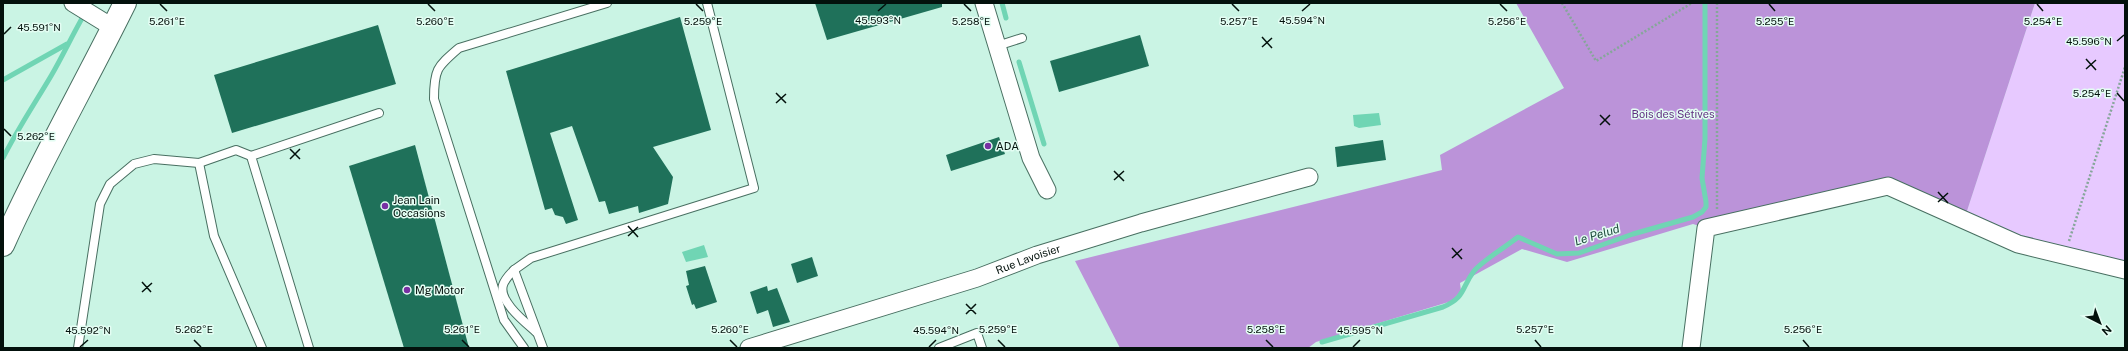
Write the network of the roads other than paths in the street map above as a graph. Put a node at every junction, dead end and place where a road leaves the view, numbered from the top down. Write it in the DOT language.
graph roads {
  1 [pos="73,3"];
  2 [pos="125,3"];
  3 [pos="607,3"];
  4 [pos="707,3"];
  5 [pos="984,3"];
  6 [pos="112,26"];
  7 [pos="1022,38"];
  8 [pos="997,46"];
  9 [pos="379,113"];
  10 [pos="251,156"];
  11 [pos="199,163"];
  12 [pos="1309,177"];
  13 [pos="1047,190"];
  14 [pos="3,245"];
  15 [pos="514,270"];
  16 [pos="2125,270"];
  17 [pos="538,334"];
  18 [pos="78,348"];
  19 [pos="262,348"];
  20 [pos="309,348"];
  21 [pos="524,348"];
  22 [pos="543,348"];
  23 [pos="749,348"];
  24 [pos="939,348"];
  25 [pos="982,348"];
  26 [pos="1691,348"];
  1 -- 6 [label="street"];
  2 -- 6 [label="main road"];
  3 -- 21 [label="lane"];
  4 -- 15 [label="lane"];
  5 -- 8 [label="street"];
  6 -- 14 [label="main road"];
  7 -- 8 [label="lane"];
  8 -- 13 [label="street"];
  9 -- 10 [label="lane"];
  10 -- 11 [label="lane"];
  10 -- 20 [label="lane"];
  11 -- 18 [label="lane"];
  11 -- 19 [label="lane"];
  12 -- 23 [label="street, Rue Lavoisier"];
  15 -- 17 [label="lane"];
  15 -- 17 [label="lane"];
  16 -- 26 [label="street"];
  17 -- 22 [label="lane"];
  24 -- 25 [label="lane"];
}
